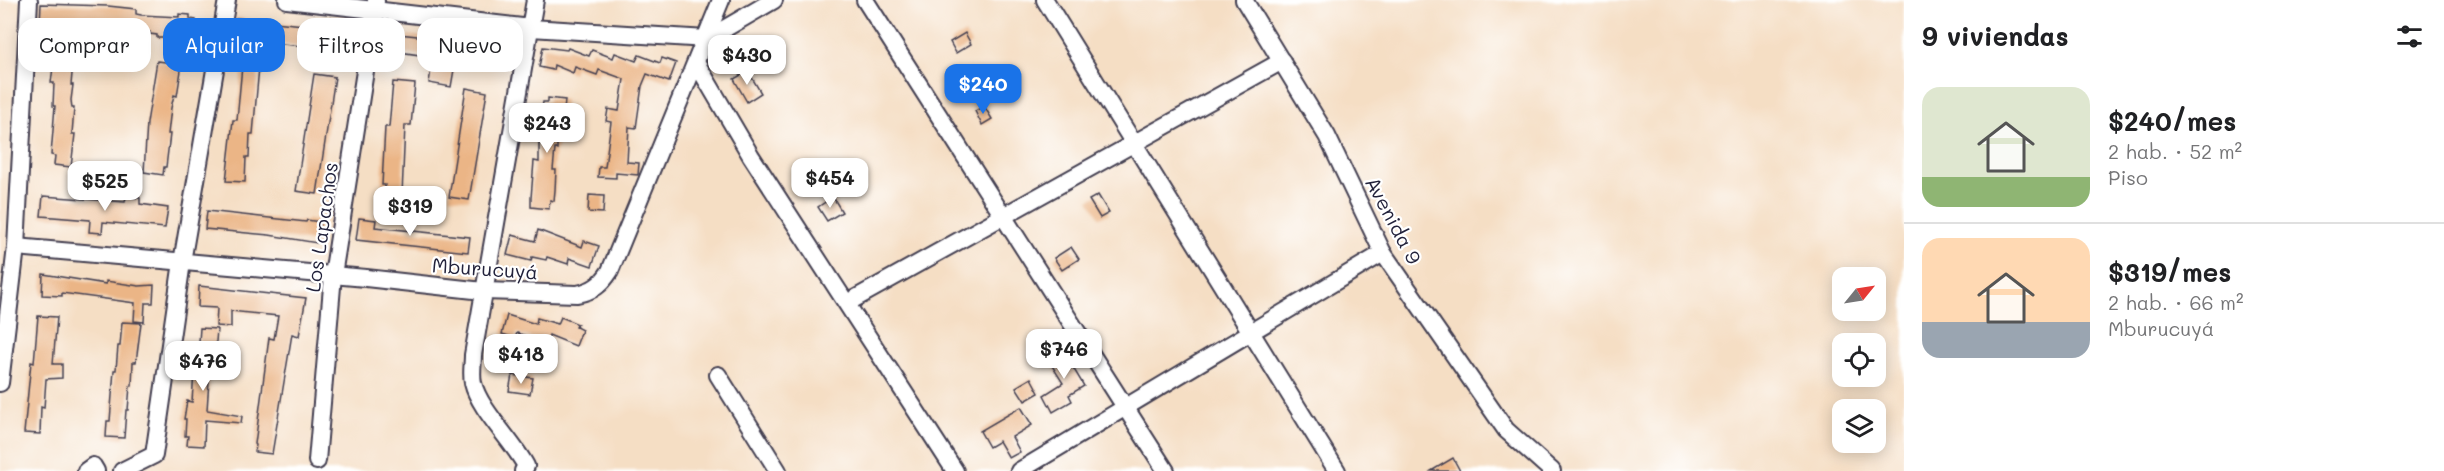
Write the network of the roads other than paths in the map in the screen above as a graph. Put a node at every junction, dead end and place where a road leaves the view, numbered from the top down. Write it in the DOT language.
graph roads {
  1 [pos="29,0"];
  2 [pos="227,0"];
  3 [pos="287,0"];
  4 [pos="535,0"];
  5 [pos="721,0"];
  6 [pos="774,0"];
  7 [pos="865,0"];
  8 [pos="1045,0"];
  9 [pos="1244,0"];
  10 [pos="376,5"];
  11 [pos="531,28"];
  12 [pos="707,39"];
  13 [pos="1282,61"];
  14 [pos="697,64"];
  15 [pos="1134,143"];
  16 [pos="1004,215"];
  17 [pos="8,220"];
  18 [pos="16,247"];
  19 [pos="1383,253"];
  20 [pos="182,262"];
  21 [pos="333,275"];
  22 [pos="483,291"];
  23 [pos="847,303"];
  24 [pos="1251,332"];
  25 [pos="718,375"];
  26 [pos="0,383"];
  27 [pos="1127,406"];
  28 [pos="317,461"];
  29 [pos="86,471"];
  30 [pos="96,471"];
  31 [pos="122,471"];
  32 [pos="523,471"];
  33 [pos="778,471"];
  34 [pos="955,471"];
  35 [pos="1019,471"];
  36 [pos="1166,471"];
  37 [pos="1337,471"];
  38 [pos="1552,471"];
  1 -- 17 [label="street"];
  2 -- 20 [label="street"];
  3 -- 10 [label="street"];
  4 -- 11 [label="street"];
  5 -- 12 [label="street, Mburucuyá"];
  6 -- 12 [label="street"];
  7 -- 16 [label="street"];
  8 -- 15 [label="street"];
  9 -- 13 [label="street, Avenida 9"];
  10 -- 11 [label="street"];
  10 -- 21 [label="street, Los Lapachos"];
  11 -- 12 [label="street"];
  11 -- 22 [label="street"];
  12 -- 14 [label="street, Mburucuyá"];
  13 -- 15 [label="street"];
  13 -- 19 [label="street, Avenida 9"];
  14 -- 22 [label="street, Mburucuyá"];
  14 -- 23 [label="street"];
  15 -- 16 [label="street"];
  15 -- 24 [label="street"];
  16 -- 23 [label="street"];
  16 -- 27 [label="street"];
  17 -- 18 [label="street"];
  18 -- 20 [label="street, Mburucuyá"];
  18 -- 26 [label="street"];
  19 -- 24 [label="street"];
  19 -- 38 [label="street, Avenida 9"];
  20 -- 21 [label="street, Mburucuyá"];
  20 -- 31 [label="street"];
  21 -- 22 [label="street, Mburucuyá"];
  21 -- 28 [label="street, Los Lapachos"];
  22 -- 32 [label="street"];
  23 -- 34 [label="street"];
  24 -- 27 [label="street"];
  24 -- 37 [label="street"];
  25 -- 33 [label="street"];
  27 -- 35 [label="street"];
  27 -- 36 [label="street"];
  29 -- 30 [label="street"];
}
